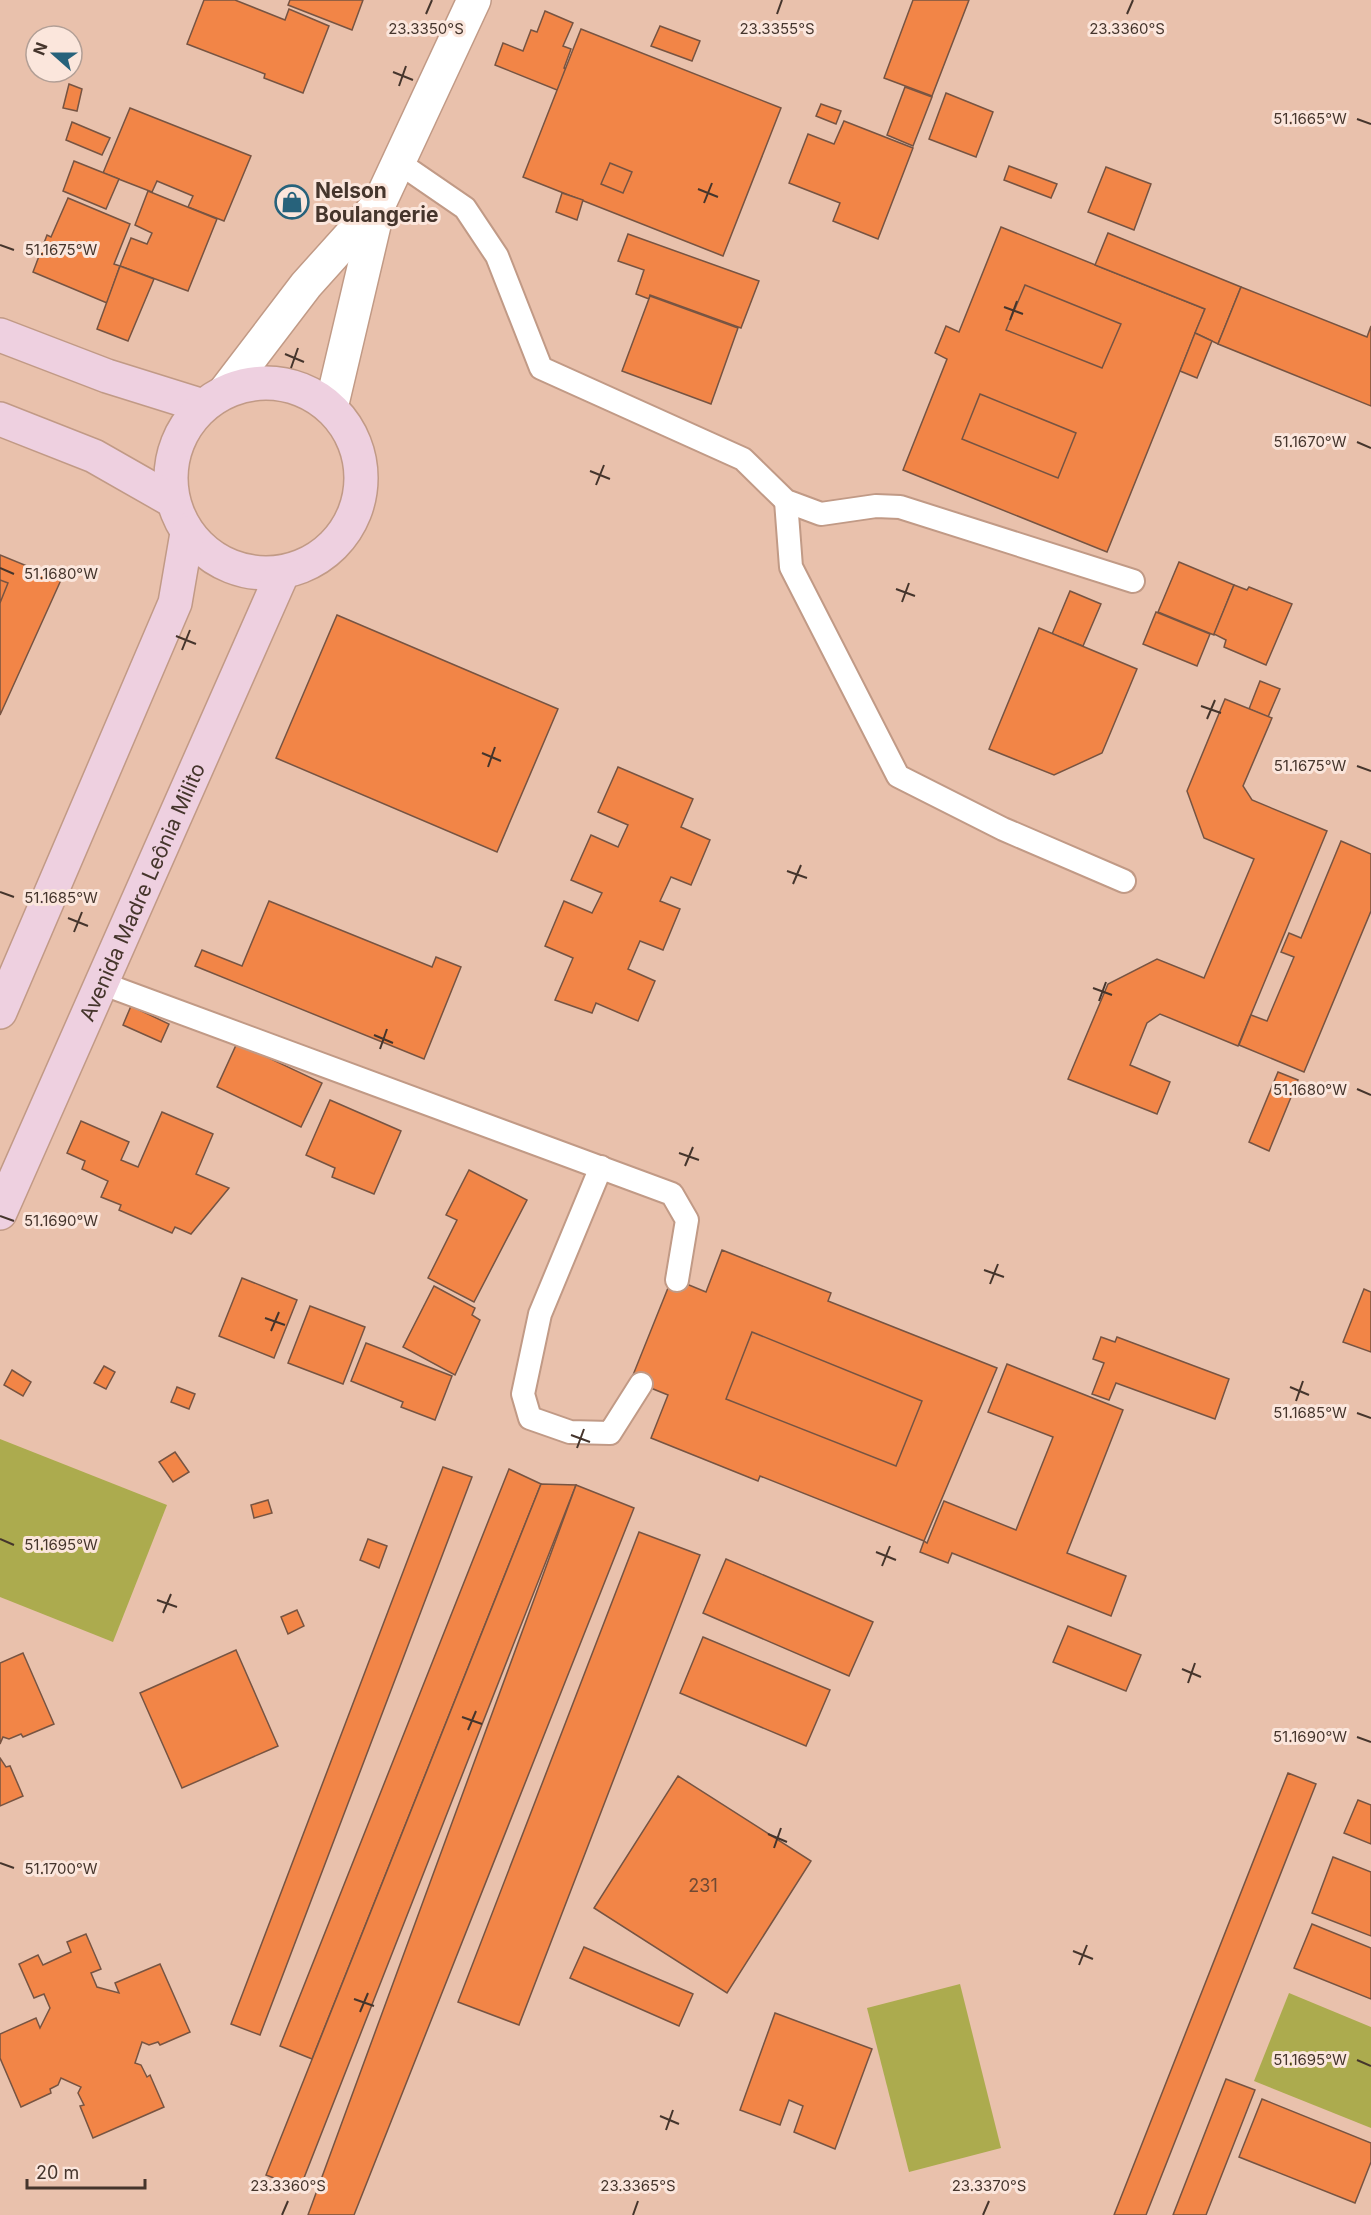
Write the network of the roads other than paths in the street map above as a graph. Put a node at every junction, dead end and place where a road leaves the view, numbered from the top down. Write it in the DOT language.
graph roads {
  1 [pos="474,0"];
  2 [pos="398,162"];
  3 [pos="379,204"];
  4 [pos="0,335"];
  5 [pos="215,398"];
  6 [pos="331,408"];
  7 [pos="0,419"];
  8 [pos="173,501"];
  9 [pos="786,501"];
  10 [pos="187,533"];
  11 [pos="283,572"];
  12 [pos="1132,581"];
  13 [pos="1124,881"];
  14 [pos="101,983"];
  15 [pos="0,1012"];
  16 [pos="601,1167"];
  17 [pos="0,1213"];
  18 [pos="677,1280"];
  19 [pos="641,1384"];
  1 -- 2 [label="street"];
  2 -- 3 [label="street"];
  2 -- 9 [label="lane"];
  3 -- 5 [label="street"];
  3 -- 6 [label="street"];
  4 -- 5 [label="main road"];
  5 -- 6 [label="main road"];
  5 -- 8 [label="main road"];
  6 -- 11 [label="main road"];
  7 -- 8 [label="main road"];
  8 -- 10 [label="main road"];
  9 -- 12 [label="lane"];
  9 -- 13 [label="lane"];
  10 -- 11 [label="main road"];
  10 -- 15 [label="main road"];
  11 -- 14 [label="main road, Avenida Madre Leônia Milito"];
  14 -- 16 [label="lane"];
  14 -- 17 [label="main road, Avenida Madre Leônia Milito"];
  16 -- 18 [label="lane"];
  16 -- 19 [label="lane"];
}
